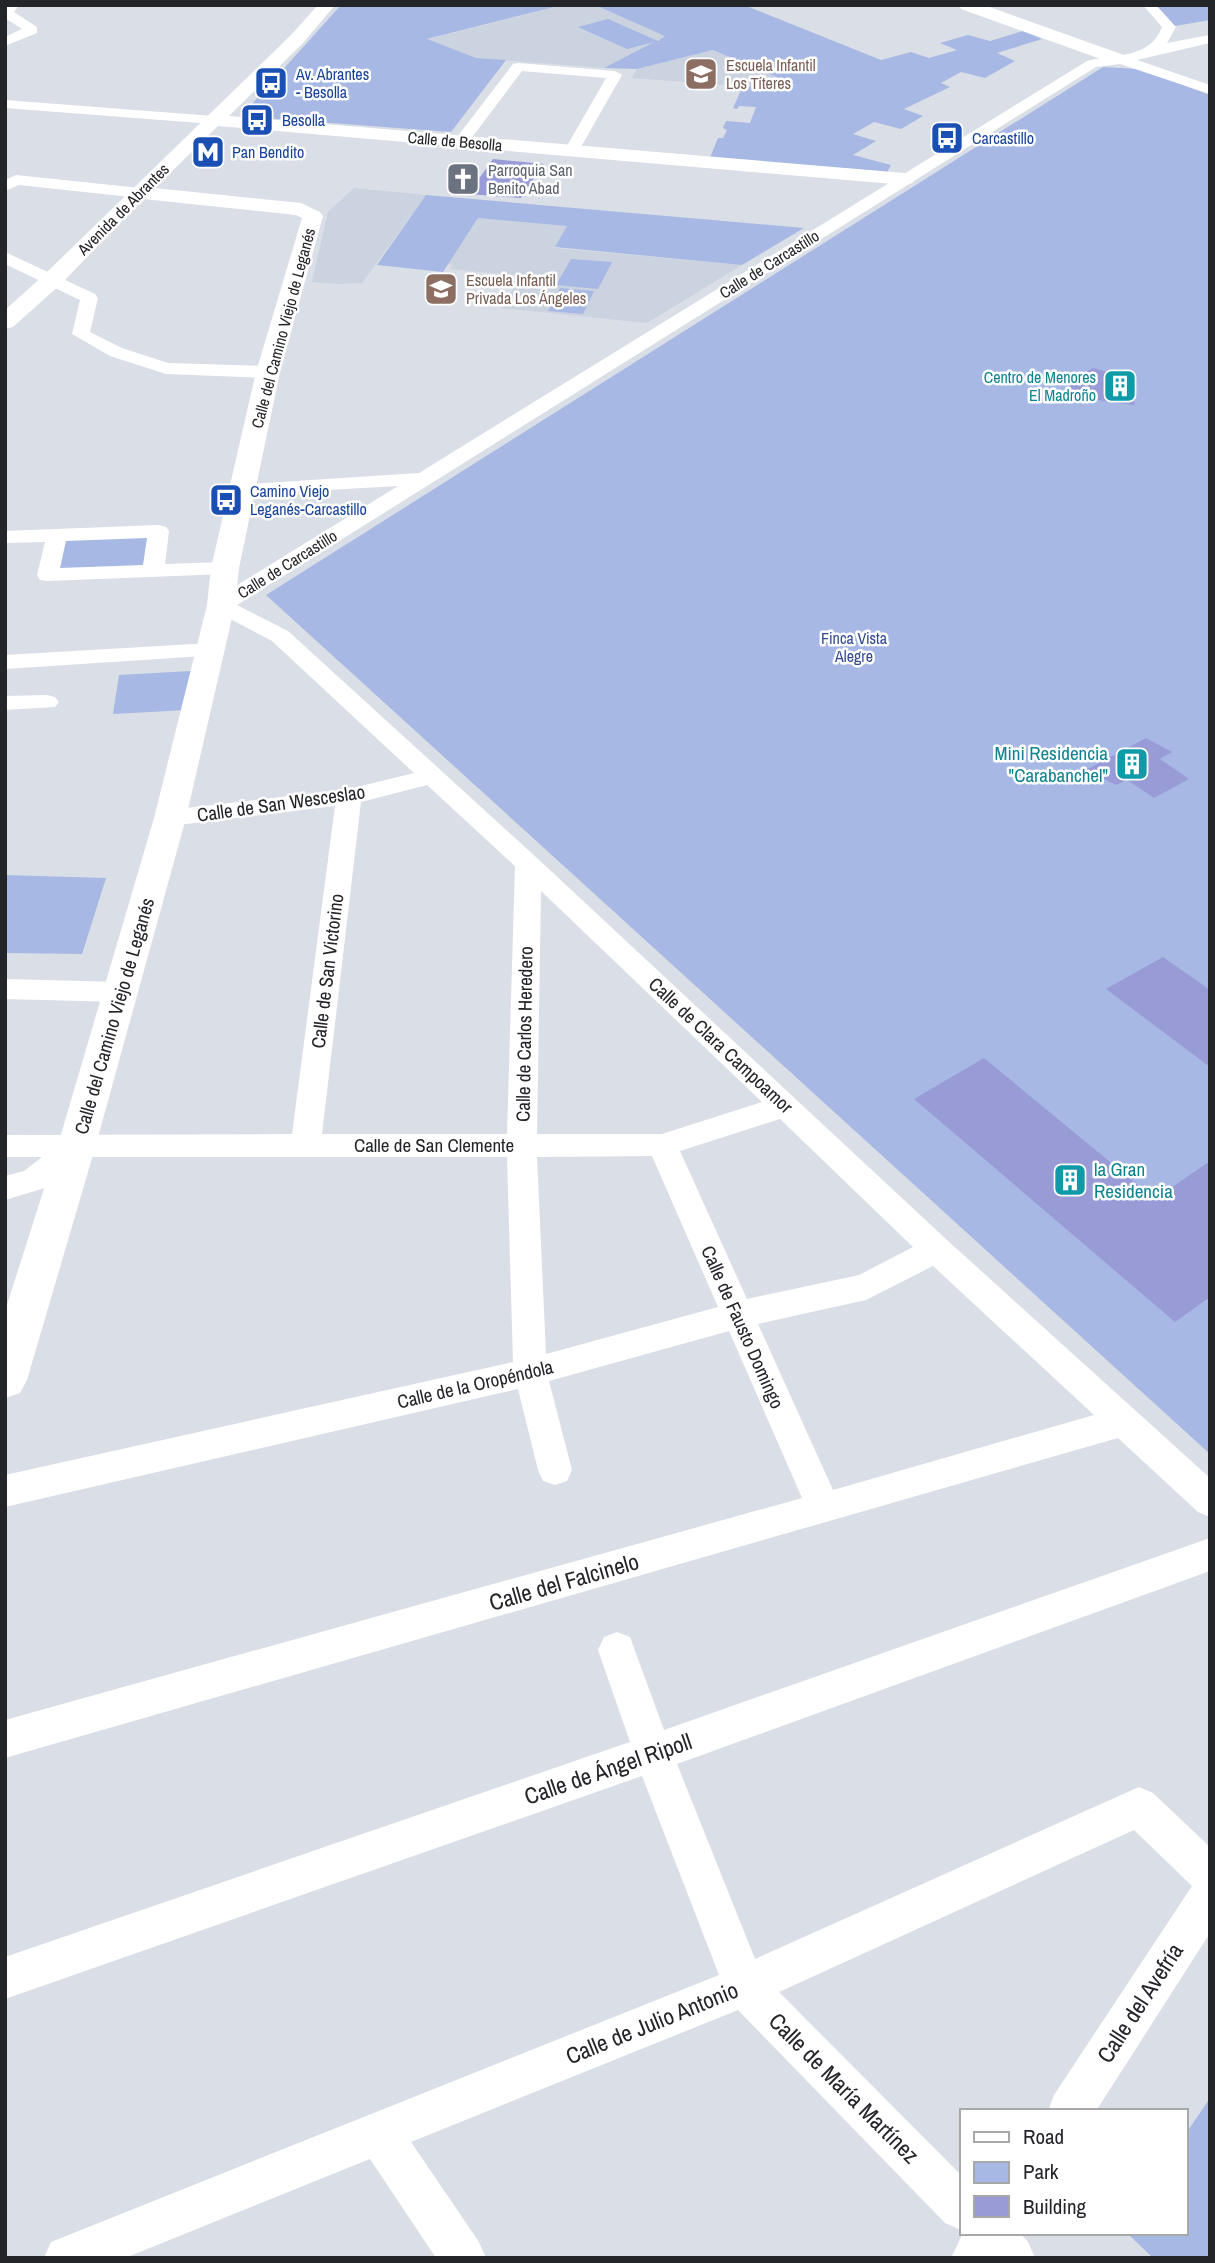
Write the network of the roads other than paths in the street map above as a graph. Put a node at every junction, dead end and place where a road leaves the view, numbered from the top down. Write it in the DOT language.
graph roads {
  1 [pos="13,5"];
  2 [pos="327,5"];
  3 [pos="967,5"];
  4 [pos="1149,5"];
  5 [pos="11,19"];
  6 [pos="1210,39"];
  7 [pos="5,42"];
  8 [pos="1149,53"];
  9 [pos="1118,59"];
  10 [pos="1210,90"];
  11 [pos="5,104"];
  12 [pos="213,120"];
  13 [pos="462,141"];
  14 [pos="572,151"];
  15 [pos="905,179"];
  16 [pos="5,186"];
  17 [pos="102,188"];
  18 [pos="140,193"];
  19 [pos="18,197"];
  20 [pos="5,257"];
  21 [pos="53,279"];
  22 [pos="5,322"];
  23 [pos="268,372"];
  24 [pos="424,479"];
  25 [pos="241,489"];
  26 [pos="57,535"];
  27 [pos="5,537"];
  28 [pos="225,568"];
  29 [pos="153,570"];
  30 [pos="221,605"];
  31 [pos="211,650"];
  32 [pos="5,662"];
  33 [pos="47,702"];
  34 [pos="5,703"];
  35 [pos="431,776"];
  36 [pos="349,797"];
  37 [pos="170,818"];
  38 [pos="527,864"];
  39 [pos="5,989"];
  40 [pos="120,992"];
  41 [pos="786,1106"];
  42 [pos="306,1145"];
  43 [pos="522,1145"];
  44 [pos="662,1145"];
  45 [pos="5,1146"];
  46 [pos="76,1148"];
  47 [pos="5,1188"];
  48 [pos="936,1249"];
  49 [pos="737,1315"];
  50 [pos="530,1372"];
  51 [pos="5,1380"];
  52 [pos="1122,1422"];
  53 [pos="555,1470"];
  54 [pos="5,1491"];
  55 [pos="1210,1501"];
  56 [pos="824,1508"];
  57 [pos="1210,1554"];
  58 [pos="617,1650"];
  59 [pos="5,1739"];
  60 [pos="653,1753"];
  61 [pos="1210,1875"];
  62 [pos="1210,1895"];
  63 [pos="5,1978"];
  64 [pos="744,1986"];
  65 [pos="1071,2109"];
  66 [pos="379,2133"];
  67 [pos="960,2210"];
  68 [pos="66,2258"];
  69 [pos="463,2258"];
  1 -- 5 [label="street"];
  2 -- 12 [label="street, Avenida de Abrantes"];
  3 -- 9 [label="street"];
  4 -- 8 [label="street"];
  5 -- 7 [label="street"];
  6 -- 8 [label="street, Calle de Carcastillo"];
  8 -- 9 [label="street, Calle de Carcastillo"];
  9 -- 10 [label="street"];
  9 -- 15 [label="street, Calle de Carcastillo"];
  11 -- 12 [label="street, Calle de Besolla"];
  12 -- 13 [label="street, Calle de Besolla"];
  12 -- 18 [label="street, Avenida de Abrantes"];
  13 -- 14 [label="street, Calle de Besolla"];
  13 -- 14 [label="street"];
  14 -- 15 [label="street, Calle de Besolla"];
  15 -- 24 [label="street, Calle de Carcastillo"];
  16 -- 17 [label="street, Calle del Camino Viejo de Leganés"];
  17 -- 18 [label="street, Calle del Camino Viejo de Leganés"];
  17 -- 19 [label="street"];
  18 -- 21 [label="street, Avenida de Abrantes"];
  18 -- 23 [label="street, Calle del Camino Viejo de Leganés"];
  20 -- 21 [label="street"];
  21 -- 22 [label="street, Avenida de Abrantes"];
  21 -- 23 [label="street"];
  23 -- 25 [label="street, Calle del Camino Viejo de Leganés"];
  24 -- 25 [label="street, Calle de Carcastillo"];
  24 -- 30 [label="street, Calle de Carcastillo"];
  25 -- 28 [label="street, Calle del Camino Viejo de Leganés"];
  26 -- 27 [label="street"];
  26 -- 29 [label="street"];
  26 -- 29 [label="street"];
  28 -- 29 [label="street"];
  28 -- 30 [label="street, Calle del Camino Viejo de Leganés"];
  30 -- 31 [label="street, Calle del Camino Viejo de Leganés"];
  30 -- 35 [label="street, Calle de Clara Campoamor"];
  31 -- 32 [label="street"];
  31 -- 37 [label="street, Calle del Camino Viejo de Leganés"];
  33 -- 34 [label="street"];
  35 -- 36 [label="street, Calle de San Wesceslao"];
  35 -- 38 [label="street, Calle de Clara Campoamor"];
  36 -- 37 [label="street, Calle de San Wesceslao"];
  36 -- 42 [label="street, Calle de San Victorino"];
  37 -- 40 [label="street, Calle del Camino Viejo de Leganés"];
  38 -- 41 [label="street, Calle de Clara Campoamor"];
  38 -- 43 [label="street, Calle de Carlos Heredero"];
  39 -- 40 [label="street"];
  40 -- 46 [label="street, Calle del Camino Viejo de Leganés"];
  41 -- 44 [label="street, Calle de San Clemente"];
  41 -- 48 [label="street, Calle de Clara Campoamor"];
  42 -- 43 [label="street, Calle de San Clemente"];
  42 -- 46 [label="street, Calle de San Clemente"];
  43 -- 44 [label="street, Calle de San Clemente"];
  43 -- 50 [label="street, Calle de Carlos Heredero"];
  44 -- 49 [label="street, Calle de Fausto Domingo"];
  45 -- 46 [label="street, Calle de San Clemente"];
  46 -- 47 [label="street"];
  46 -- 51 [label="street, Calle del Camino Viejo de Leganés"];
  48 -- 49 [label="street, Calle de la Oropéndola"];
  48 -- 52 [label="street, Calle de Clara Campoamor"];
  49 -- 50 [label="street, Calle de la Oropéndola"];
  49 -- 56 [label="street, Calle de Fausto Domingo"];
  50 -- 53 [label="street"];
  50 -- 54 [label="street, Calle de la Oropéndola"];
  52 -- 55 [label="street, Calle de Clara Campoamor"];
  52 -- 56 [label="street, Calle del Falcinelo"];
  56 -- 59 [label="street, Calle del Falcinelo"];
  57 -- 60 [label="street, Calle de Ángel Ripoll"];
  58 -- 60 [label="street, Calle de María Martínez"];
  60 -- 63 [label="street, Calle de Ángel Ripoll"];
  60 -- 64 [label="street, Calle de María Martínez"];
  61 -- 64 [label="street, Calle de Julio Antonio"];
  62 -- 65 [label="street, Calle del Avefría"];
  64 -- 66 [label="street, Calle de Julio Antonio"];
  64 -- 67 [label="street, Calle de María Martínez"];
  66 -- 68 [label="street, Calle de Julio Antonio"];
  66 -- 69 [label="street"];
}
